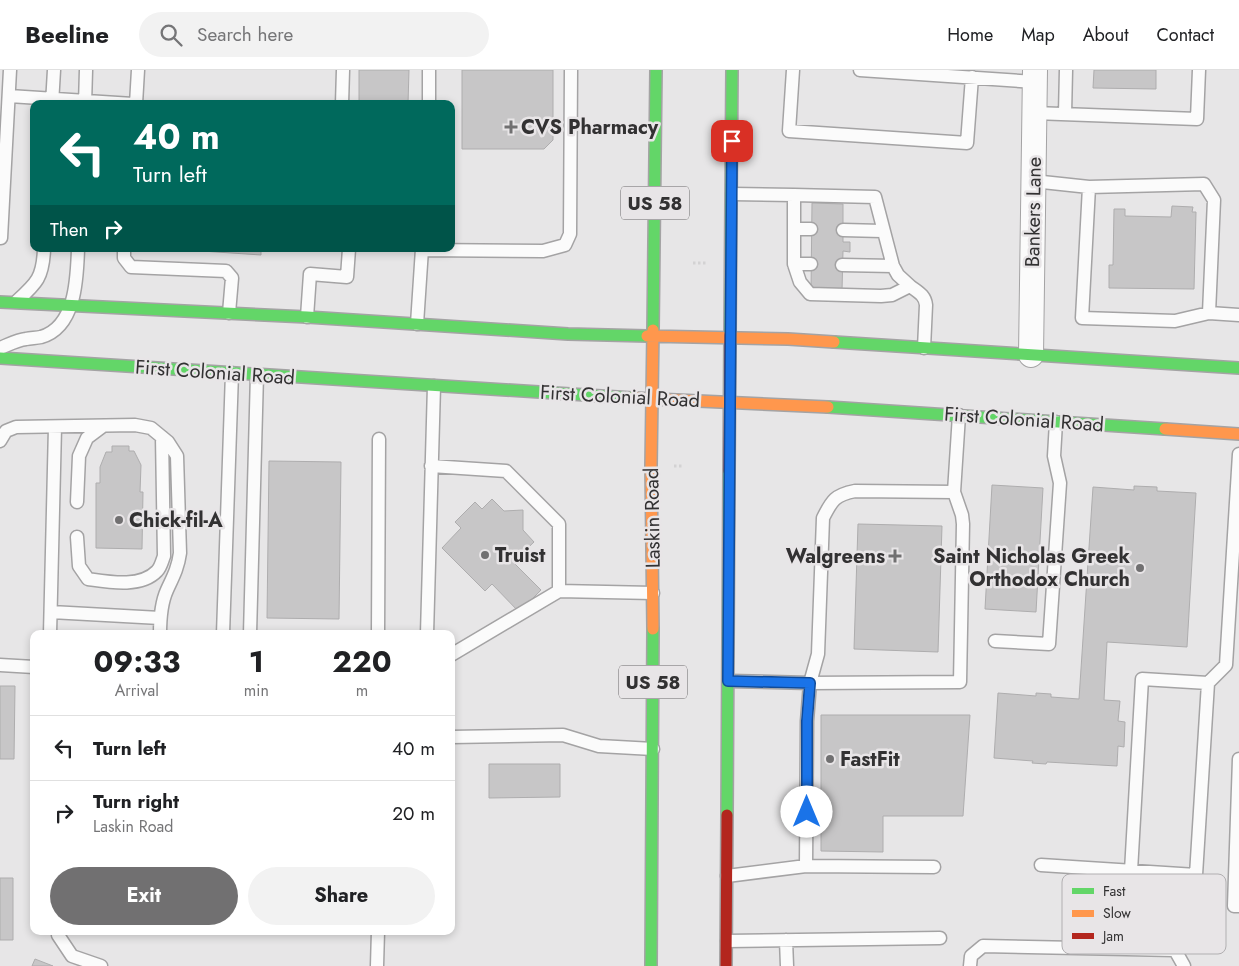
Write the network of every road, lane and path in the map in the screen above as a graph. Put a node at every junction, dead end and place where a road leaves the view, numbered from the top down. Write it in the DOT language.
graph roads {
  1 [pos="10,70"];
  2 [pos="54,70"];
  3 [pos="86,70"];
  4 [pos="138,70"];
  5 [pos="343,70"];
  6 [pos="429,70"];
  7 [pos="570,70"];
  8 [pos="656,70"];
  9 [pos="732,70"];
  10 [pos="793,70"];
  11 [pos="860,70"];
  12 [pos="1066,70"];
  13 [pos="1199,70"];
  14 [pos="1035,76"];
  15 [pos="972,77"];
  16 [pos="9,96"];
  17 [pos="43,100"];
  18 [pos="52,100"];
  19 [pos="85,100"];
  20 [pos="135,100"];
  21 [pos="342,100"];
  22 [pos="429,100"];
  23 [pos="4,113"];
  24 [pos="1034,113"];
  25 [pos="1065,114"];
  26 [pos="1033,181"];
  27 [pos="1089,186"];
  28 [pos="732,194"];
  29 [pos="794,195"];
  30 [pos="794,229"];
  31 [pos="811,229"];
  32 [pos="843,230"];
  33 [pos="882,231"];
  34 [pos="0,238"];
  35 [pos="455,250"];
  36 [pos="44,252"];
  37 [pos="78,252"];
  38 [pos="124,252"];
  39 [pos="349,252"];
  40 [pos="422,252"];
  41 [pos="693,263"];
  42 [pos="712,263"];
  43 [pos="794,264"];
  44 [pos="811,264"];
  45 [pos="842,265"];
  46 [pos="892,266"];
  47 [pos="910,286"];
  48 [pos="0,302"];
  49 [pos="15,303"];
  50 [pos="71,306"];
  51 [pos="229,313"];
  52 [pos="1209,313"];
  53 [pos="1239,315"];
  54 [pos="307,317"];
  55 [pos="417,324"];
  56 [pos="653,336"];
  57 [pos="732,338"];
  58 [pos="0,348"];
  59 [pos="924,348"];
  60 [pos="1031,355"];
  61 [pos="0,358"];
  62 [pos="1239,368"];
  63 [pos="232,373"];
  64 [pos="257,374"];
  65 [pos="434,386"];
  66 [pos="652,398"];
  67 [pos="731,401"];
  68 [pos="959,415"];
  69 [pos="1056,422"];
  70 [pos="103,426"];
  71 [pos="55,427"];
  72 [pos="1239,434"];
  73 [pos="162,437"];
  74 [pos="379,439"];
  75 [pos="0,442"];
  76 [pos="1239,454"];
  77 [pos="431,466"];
  78 [pos="674,466"];
  79 [pos="684,466"];
  80 [pos="954,492"];
  81 [pos="77,502"];
  82 [pos="77,537"];
  83 [pos="559,591"];
  84 [pos="653,593"];
  85 [pos="51,612"];
  86 [pos="160,618"];
  87 [pos="50,630"];
  88 [pos="160,630"];
  89 [pos="224,630"];
  90 [pos="250,630"];
  91 [pos="378,630"];
  92 [pos="427,630"];
  93 [pos="994,641"];
  94 [pos="455,652"];
  95 [pos="0,665"];
  96 [pos="30,667"];
  97 [pos="728,681"];
  98 [pos="810,683"];
  99 [pos="1208,683"];
  100 [pos="455,737"];
  101 [pos="652,749"];
  102 [pos="1239,759"];
  103 [pos="1041,865"];
  104 [pos="806,866"];
  105 [pos="934,868"];
  106 [pos="1130,871"];
  107 [pos="1180,874"];
  108 [pos="1196,874"];
  109 [pos="727,876"];
  110 [pos="1239,906"];
  111 [pos="58,935"];
  112 [pos="378,935"];
  113 [pos="940,938"];
  114 [pos="786,940"];
  115 [pos="726,941"];
  116 [pos="1062,948"];
  117 [pos="1177,954"];
  118 [pos="102,966"];
  119 [pos="377,966"];
  120 [pos="651,966"];
  121 [pos="726,966"];
  122 [pos="787,966"];
  123 [pos="970,966"];
  124 [pos="1184,966"];
  1 -- 16 [label="lane"];
  2 -- 18 [label="lane"];
  3 -- 19 [label="lane"];
  4 -- 20 [label="lane"];
  5 -- 21 [label="lane"];
  6 -- 22 [label="lane"];
  7 -- 35 [label="lane"];
  8 -- 56 [label="main road, Laskin Road / US 58"];
  9 -- 28 [label="main road"];
  10 -- 15 [label="lane"];
  11 -- 15 [label="lane"];
  12 -- 25 [label="lane"];
  13 -- 25 [label="lane"];
  14 -- 15 [label="lane"];
  14 -- 24 [label="street, Bankers Lane"];
  16 -- 17 [label="lane"];
  16 -- 23 [label="lane"];
  23 -- 34 [label="lane"];
  24 -- 25 [label="lane"];
  24 -- 26 [label="street, Bankers Lane"];
  26 -- 27 [label="lane"];
  26 -- 60 [label="street, Bankers Lane"];
  27 -- 52 [label="lane"];
  27 -- 52 [label="lane"];
  28 -- 29 [label="lane"];
  28 -- 57 [label="main road"];
  29 -- 30 [label="lane"];
  29 -- 33 [label="lane"];
  30 -- 31 [label="lane"];
  30 -- 43 [label="lane"];
  32 -- 33 [label="lane"];
  33 -- 46 [label="lane"];
  36 -- 49 [label="lane"];
  37 -- 50 [label="lane"];
  38 -- 51 [label="lane"];
  39 -- 54 [label="lane"];
  40 -- 55 [label="lane"];
  41 -- 42 [label="path"];
  43 -- 44 [label="lane"];
  43 -- 47 [label="lane"];
  45 -- 46 [label="lane"];
  46 -- 47 [label="lane"];
  47 -- 59 [label="lane"];
  48 -- 49 [label="main road"];
  49 -- 50 [label="main road"];
  50 -- 51 [label="main road"];
  50 -- 58 [label="lane"];
  51 -- 54 [label="main road"];
  52 -- 53 [label="lane"];
  54 -- 55 [label="main road"];
  55 -- 56 [label="main road"];
  56 -- 57 [label="main road"];
  56 -- 66 [label="main road, Laskin Road / US 58"];
  57 -- 59 [label="main road"];
  57 -- 67 [label="main road"];
  59 -- 60 [label="main road"];
  60 -- 62 [label="main road"];
  61 -- 63 [label="main road, First Colonial Road"];
  63 -- 64 [label="main road, First Colonial Road"];
  63 -- 89 [label="lane"];
  64 -- 65 [label="main road, First Colonial Road"];
  64 -- 90 [label="lane"];
  65 -- 66 [label="main road, First Colonial Road"];
  65 -- 77 [label="lane"];
  66 -- 67 [label="main road, First Colonial Road"];
  66 -- 84 [label="main road, Laskin Road / US 58"];
  67 -- 68 [label="main road, First Colonial Road"];
  67 -- 97 [label="main road"];
  68 -- 69 [label="main road, First Colonial Road"];
  68 -- 80 [label="lane"];
  69 -- 72 [label="main road, First Colonial Road"];
  69 -- 93 [label="lane"];
  70 -- 71 [label="lane"];
  70 -- 73 [label="lane"];
  70 -- 81 [label="lane"];
  71 -- 75 [label="lane"];
  71 -- 85 [label="lane"];
  73 -- 82 [label="lane"];
  73 -- 86 [label="lane"];
  74 -- 91 [label="lane"];
  76 -- 99 [label="lane"];
  77 -- 83 [label="lane"];
  77 -- 92 [label="lane"];
  78 -- 79 [label="path"];
  80 -- 98 [label="lane"];
  80 -- 98 [label="lane"];
  83 -- 84 [label="lane"];
  83 -- 94 [label="lane"];
  84 -- 101 [label="main road, Laskin Road / US 58"];
  85 -- 86 [label="lane"];
  85 -- 87 [label="lane"];
  86 -- 88 [label="lane"];
  95 -- 96 [label="lane"];
  97 -- 98 [label="lane"];
  97 -- 109 [label="main road"];
  98 -- 104 [label="lane"];
  99 -- 106 [label="lane"];
  99 -- 108 [label="lane"];
  100 -- 101 [label="lane"];
  101 -- 120 [label="main road, Laskin Road / US 58"];
  102 -- 110 [label="lane"];
  103 -- 106 [label="lane"];
  104 -- 105 [label="lane"];
  104 -- 109 [label="lane"];
  106 -- 107 [label="lane"];
  109 -- 115 [label="main road"];
  111 -- 118 [label="lane"];
  112 -- 119 [label="lane"];
  113 -- 114 [label="lane"];
  114 -- 115 [label="lane"];
  114 -- 122 [label="lane"];
  115 -- 121 [label="main road"];
  116 -- 123 [label="lane"];
  117 -- 124 [label="lane"];
}
